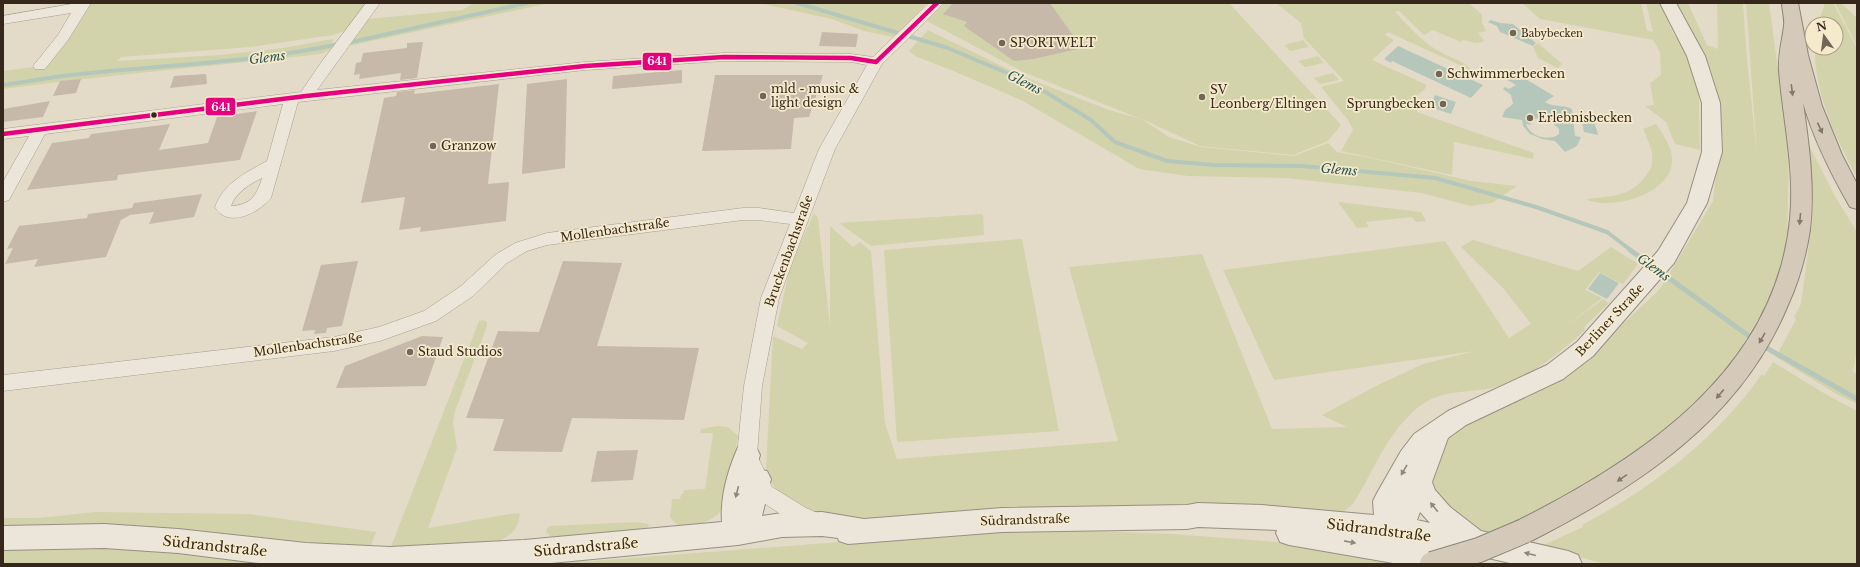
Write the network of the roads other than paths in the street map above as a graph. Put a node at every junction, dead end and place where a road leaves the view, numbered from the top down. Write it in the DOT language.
graph roads {
  1 [pos="373,3"];
  2 [pos="937,3"];
  3 [pos="1668,3"];
  4 [pos="1790,3"];
  5 [pos="83,5"];
  6 [pos="3,20"];
  7 [pos="1793,23"];
  8 [pos="876,62"];
  9 [pos="40,66"];
  10 [pos="299,97"];
  11 [pos="40,130"];
  12 [pos="3,134"];
  13 [pos="272,165"];
  14 [pos="3,196"];
  15 [pos="1857,202"];
  16 [pos="800,220"];
  17 [pos="3,383"];
  18 [pos="1438,431"];
  19 [pos="747,455"];
  20 [pos="758,479"];
  21 [pos="1419,482"];
  22 [pos="822,524"];
  23 [pos="862,530"];
  24 [pos="738,533"];
  25 [pos="3,538"];
  26 [pos="1389,539"];
  27 [pos="1471,553"];
  28 [pos="1432,564"];
  29 [pos="1568,564"];
  1 -- 10 [label="street"];
  2 -- 8 [label="street, Bruckenbachstraße"];
  3 -- 18 [label="main road, Berliner Straße"];
  4 -- 7 [label="highway"];
  5 -- 6 [label="street"];
  5 -- 9 [label="street"];
  7 -- 15 [label="highway, one-way"];
  7 -- 28 [label="highway, one-way, bridge"];
  8 -- 10 [label="street"];
  8 -- 16 [label="street, Bruckenbachstraße"];
  10 -- 11 [label="street"];
  10 -- 13 [label="street"];
  11 -- 12 [label="street"];
  11 -- 14 [label="street"];
  16 -- 17 [label="street, Mollenbachstraße"];
  16 -- 19 [label="street, Bruckenbachstraße"];
  18 -- 21 [label="main road"];
  18 -- 26 [label="main road, Berliner Straße, one-way"];
  19 -- 20 [label="street, Bruckenbachstraße"];
  19 -- 24 [label="main road, one-way"];
  20 -- 22 [label="street, Bruckenbachstraße"];
  20 -- 24 [label="main road"];
  21 -- 26 [label="main road"];
  27 -- 21 [label="main road, one-way"];
  22 -- 23 [label="main road, Südrandstraße"];
  22 -- 24 [label="main road, Südrandstraße"];
  23 -- 24 [label="main road, Südrandstraße"];
  23 -- 26 [label="main road, Südrandstraße"];
  24 -- 25 [label="main road, Südrandstraße"];
  26 -- 27 [label="main road, Südrandstraße"];
  29 -- 27 [label="main road, Südrandstraße, one-way"];
}
